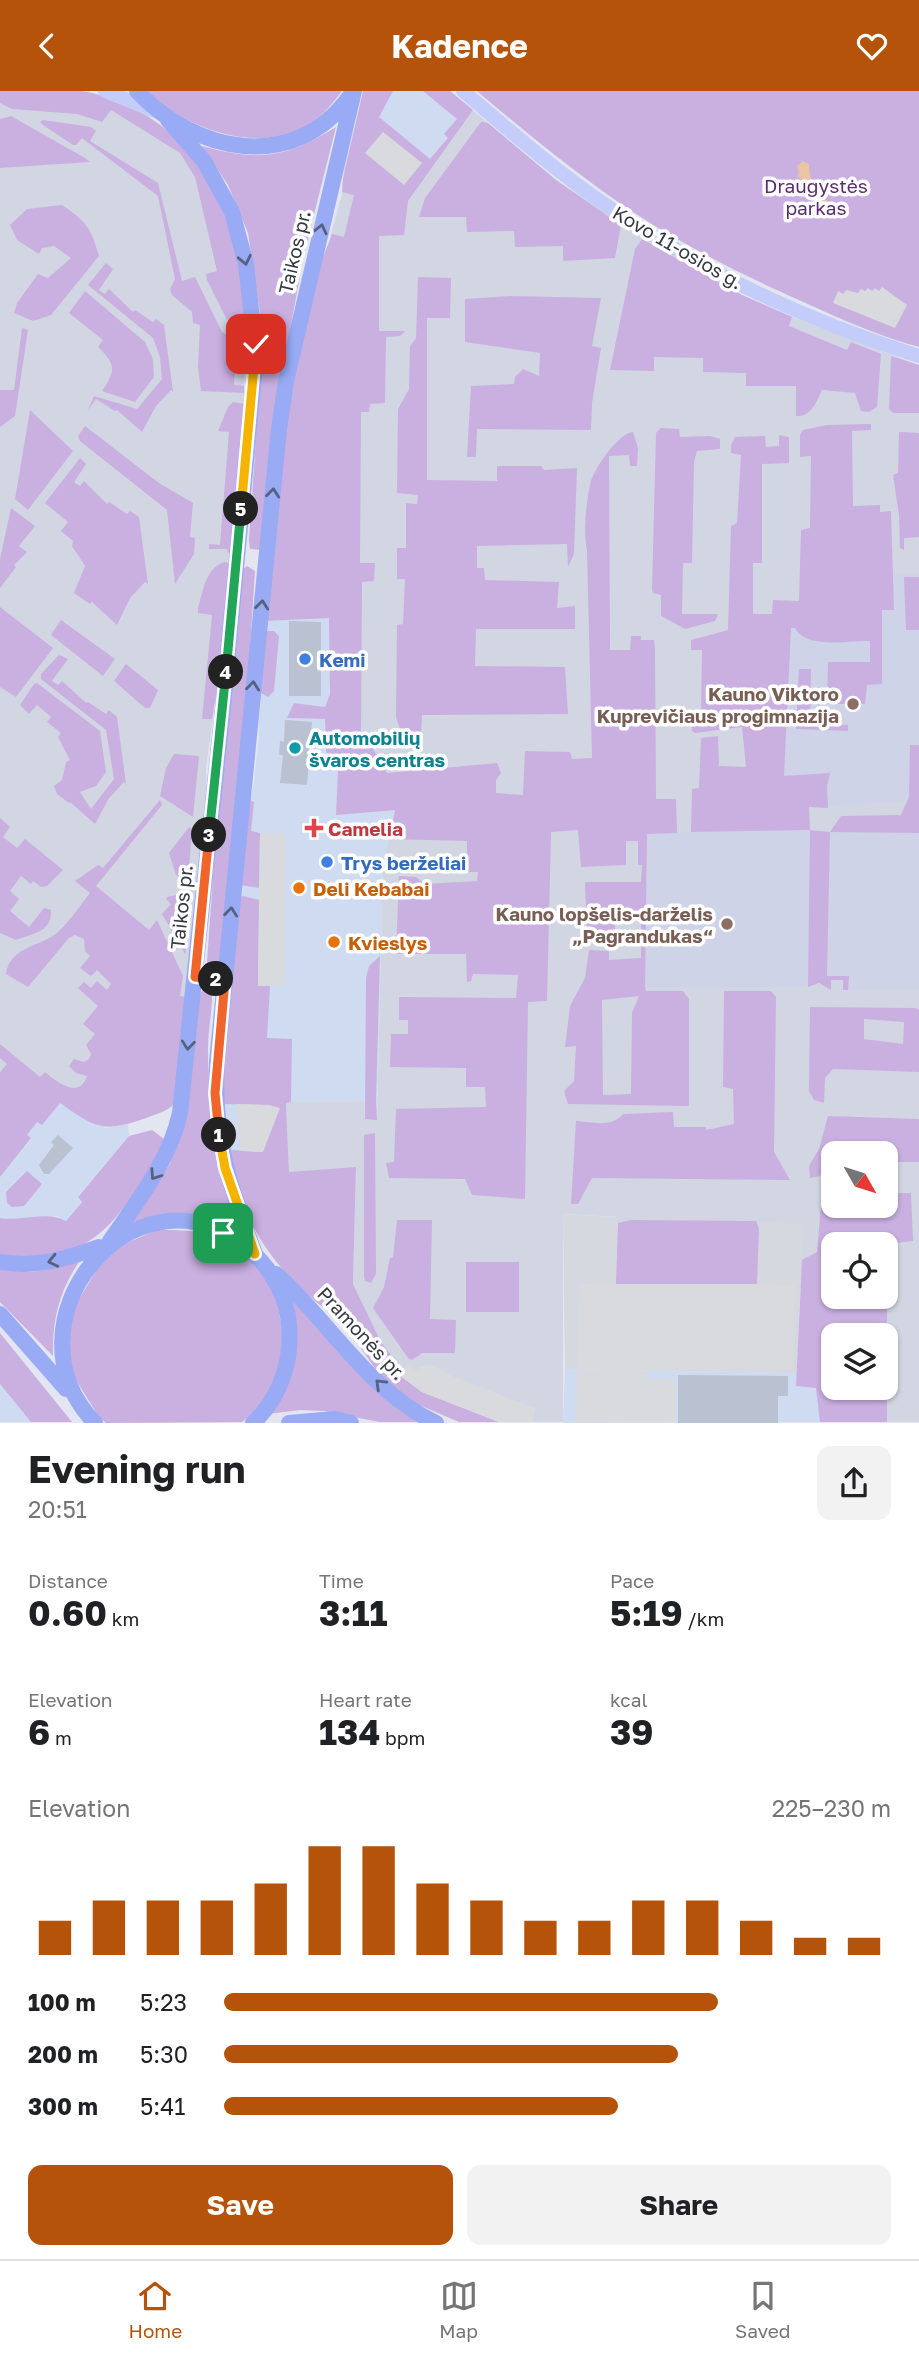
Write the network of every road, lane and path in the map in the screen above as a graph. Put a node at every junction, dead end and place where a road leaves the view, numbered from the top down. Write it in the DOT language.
graph roads {
  1 [pos="105,91"];
  2 [pos="137,91"];
  3 [pos="354,91"];
  4 [pos="463,91"];
  5 [pos="162,115"];
  6 [pos="919,356"];
  7 [pos="236,558"];
  8 [pos="266,561"];
  9 [pos="195,977"];
  10 [pos="225,980"];
  11 [pos="108,1243"];
  12 [pos="260,1259"];
  13 [pos="0,1262"];
  14 [pos="0,1314"];
  15 [pos="33,1351"];
  16 [pos="75,1399"];
  17 [pos="89,1421"];
  18 [pos="253,1423"];
  19 [pos="289,1423"];
  20 [pos="351,1423"];
  21 [pos="436,1423"];
  1 -- 5 [label="main road"];
  2 -- 5 [label="main road, Taikos pr."];
  3 -- 5 [label="main road"];
  8 -- 3 [label="main road, Taikos pr., one-way"];
  4 -- 6 [label="main road, Kovo 11-osios g."];
  5 -- 7 [label="main road, Taikos pr., one-way"];
  7 -- 8 [label="main road"];
  7 -- 9 [label="main road, Taikos pr."];
  10 -- 8 [label="main road, Taikos pr., one-way"];
  9 -- 10 [label="main road"];
  9 -- 11 [label="main road, Taikos pr., one-way"];
  10 -- 12 [label="main road, Taikos pr."];
  11 -- 12 [label="main road, Pramonės pr."];
  11 -- 13 [label="main road, one-way"];
  11 -- 16 [label="main road, Taikos pr."];
  12 -- 18 [label="main road, Taikos pr."];
  21 -- 12 [label="main road, Pramonės pr., one-way"];
  14 -- 15 [label="main road"];
  15 -- 16 [label="main road"];
  15 -- 17 [label="main road"];
  16 -- 17 [label="main road"];
  19 -- 20 [label="main road"];
}
